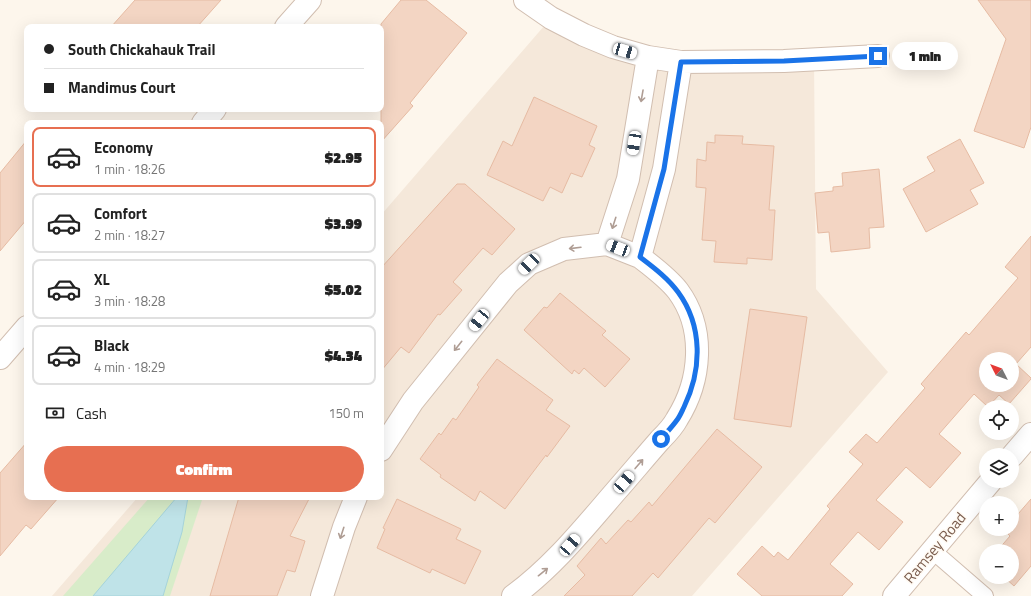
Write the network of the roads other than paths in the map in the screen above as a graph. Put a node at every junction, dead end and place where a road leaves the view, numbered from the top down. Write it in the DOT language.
graph roads {
  1 [pos="310,0"];
  2 [pos="525,0"];
  3 [pos="289,24"];
  4 [pos="878,56"];
  5 [pos="648,57"];
  6 [pos="681,62"];
  7 [pos="212,112"];
  8 [pos="206,120"];
  9 [pos="607,244"];
  10 [pos="640,257"];
  11 [pos="24,330"];
  12 [pos="0,358"];
  13 [pos="1031,434"];
  14 [pos="384,445"];
  15 [pos="1019,448"];
  16 [pos="985,488"];
  17 [pos="355,500"];
  18 [pos="933,551"];
  19 [pos="322,596"];
  20 [pos="513,596"];
  21 [pos="894,596"];
  22 [pos="985,596"];
  1 -- 3 [label="street"];
  2 -- 5 [label="street"];
  4 -- 6 [label="street"];
  5 -- 6 [label="street"];
  5 -- 9 [label="street, one-way"];
  6 -- 10 [label="street"];
  7 -- 8 [label="street"];
  9 -- 10 [label="street"];
  9 -- 14 [label="street, one-way"];
  20 -- 10 [label="street, one-way"];
  11 -- 12 [label="street"];
  13 -- 15 [label="street"];
  16 -- 18 [label="street, Ramsey Road"];
  17 -- 19 [label="street, one-way"];
  18 -- 21 [label="street, Ramsey Road"];
  18 -- 22 [label="lane"];
}
